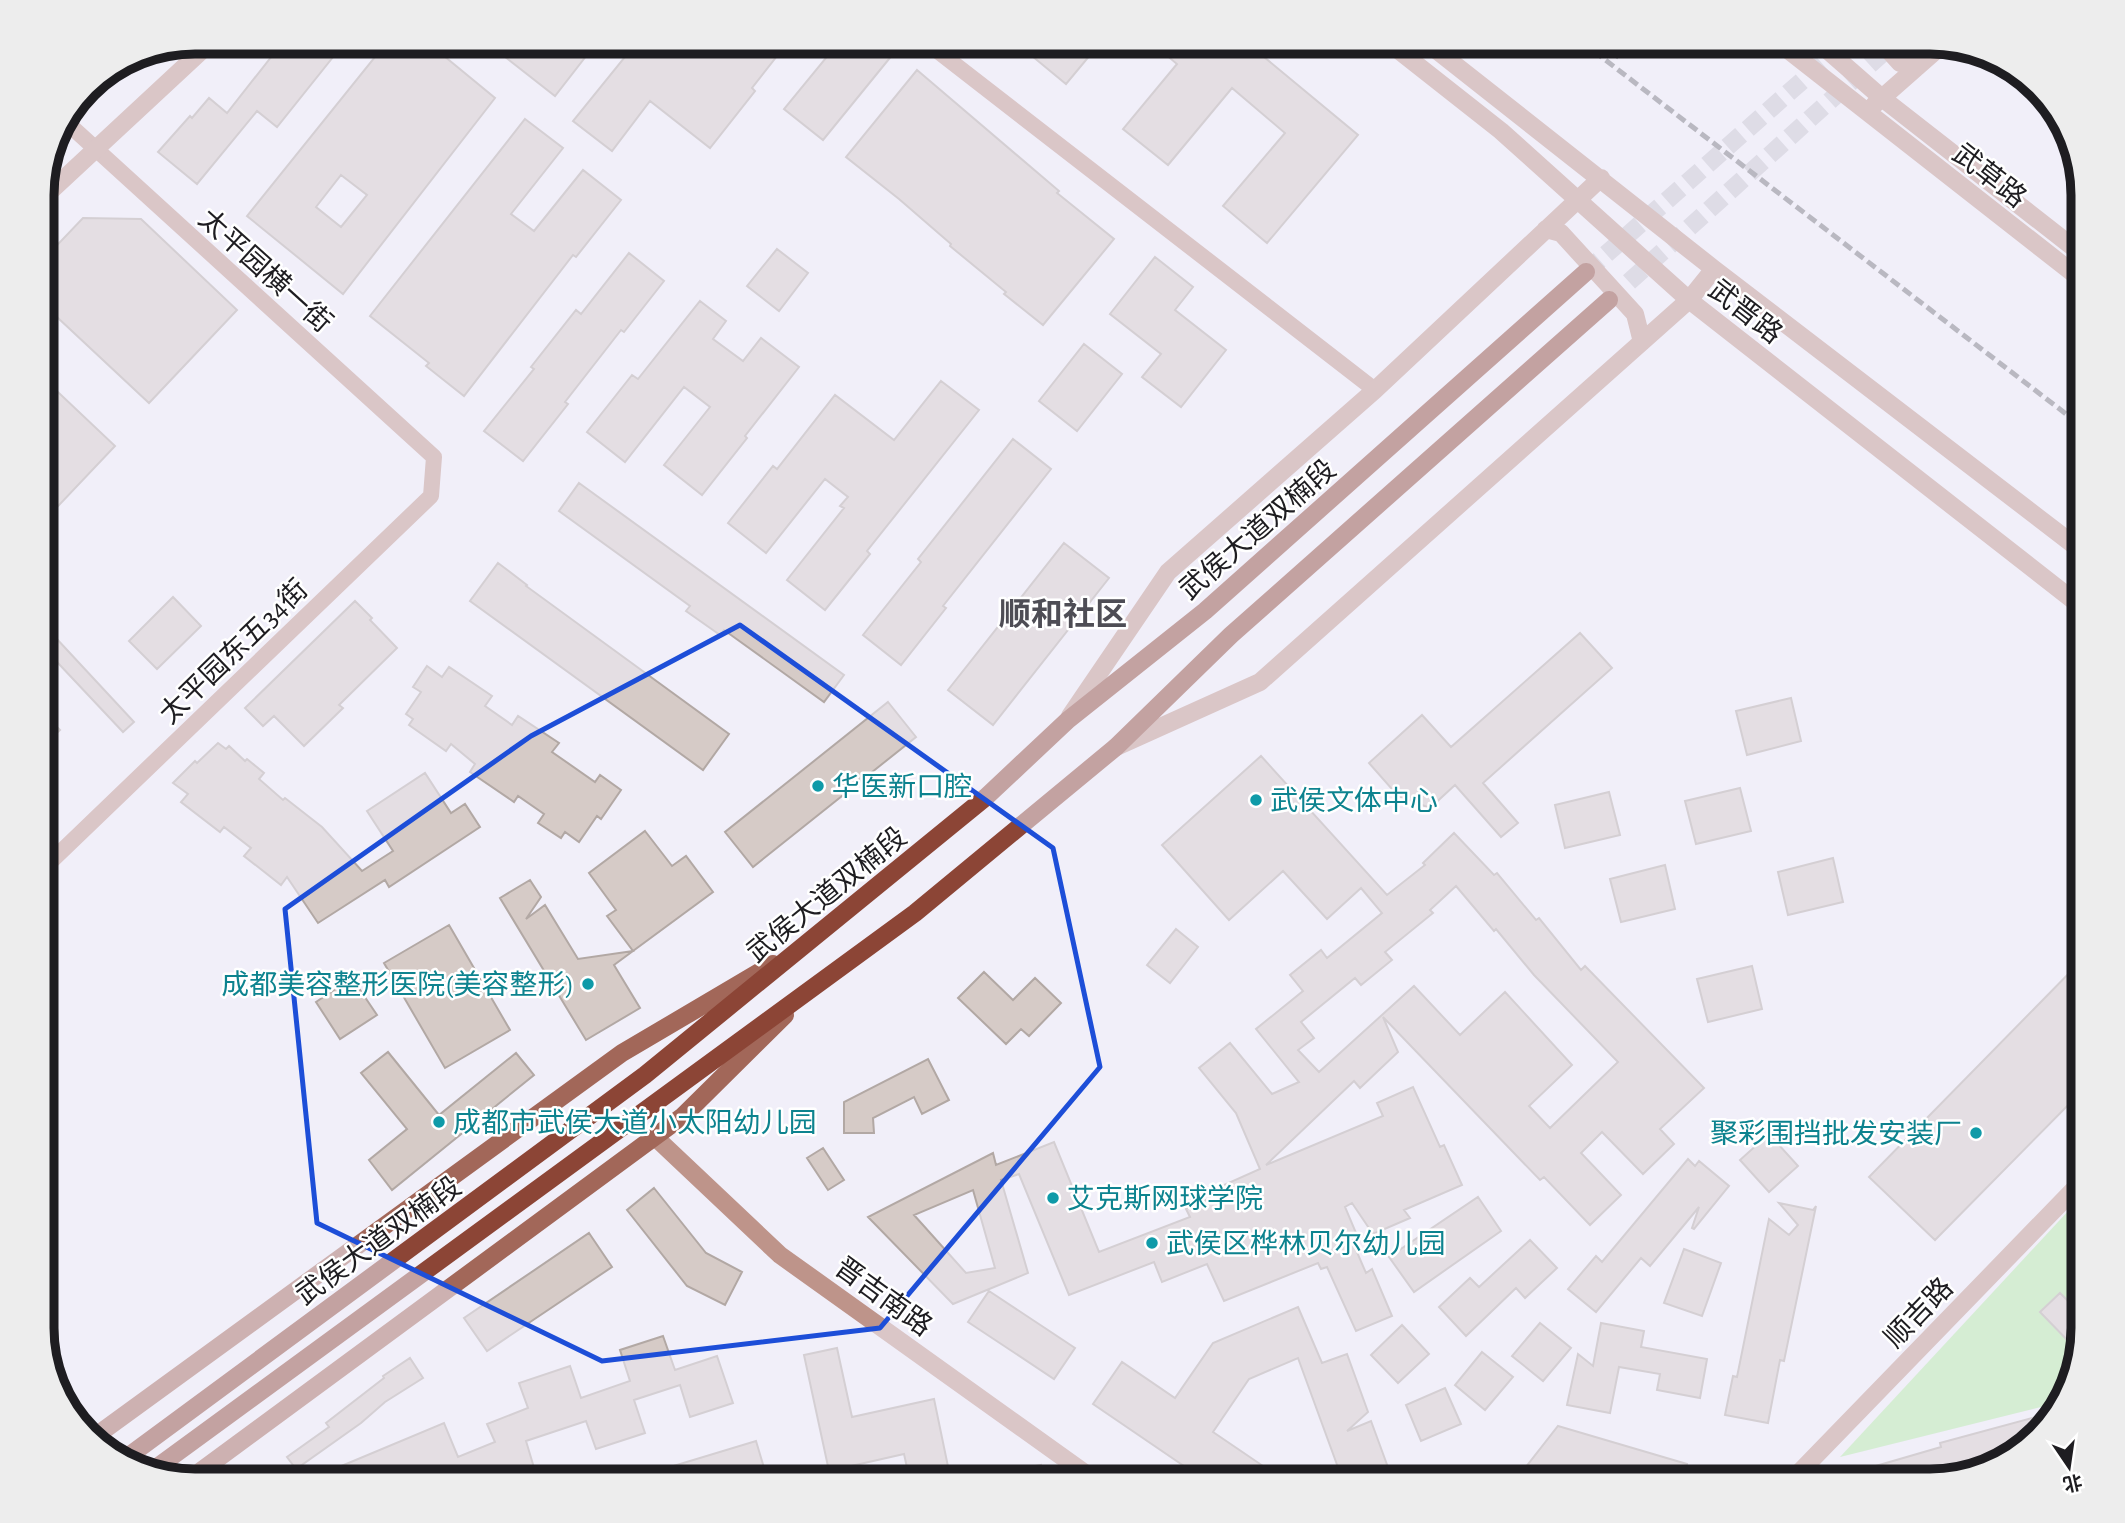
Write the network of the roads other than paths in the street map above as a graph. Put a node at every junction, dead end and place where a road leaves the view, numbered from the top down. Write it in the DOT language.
graph roads {
  1 [pos="198,54"];
  2 [pos="941,54"];
  3 [pos="1403,54"];
  4 [pos="1441,54"];
  5 [pos="1793,54"];
  6 [pos="1832,54"];
  7 [pos="1892,54"];
  8 [pos="1932,54"];
  9 [pos="1916,68"];
  10 [pos="1882,98"];
  11 [pos="1866,111"];
  12 [pos="72,128"];
  13 [pos="95,150"];
  14 [pos="1601,178"];
  15 [pos="55,187"];
  16 [pos="1578,202"];
  17 [pos="1546,229"];
  18 [pos="2071,246"];
  19 [pos="1714,269"];
  20 [pos="1586,272"];
  21 [pos="2071,272"];
  22 [pos="1609,300"];
  23 [pos="1689,300"];
  24 [pos="1642,342"];
  25 [pos="1375,390"];
  26 [pos="434,457"];
  27 [pos="2071,543"];
  28 [pos="2071,599"];
  29 [pos="1068,720"];
  30 [pos="1116,747"];
  31 [pos="55,858"];
  32 [pos="806,944"];
  33 [pos="811,989"];
  34 [pos="654,1137"];
  35 [pos="2071,1192"];
  36 [pos="101,1432"];
  37 [pos="132,1454"];
  38 [pos="161,1464"];
  39 [pos="204,1469"];
  40 [pos="1079,1469"];
  41 [pos="1803,1469"];
  1 -- 13 [label="street"];
  2 -- 25 [label="street"];
  3 -- 16 [label="street, 武晋路"];
  4 -- 14 [label="street, 武晋路"];
  5 -- 11 [label="street, 武草路"];
  6 -- 10 [label="street, 武草路"];
  7 -- 9 [label="street"];
  8 -- 9 [label="street"];
  9 -- 10 [label="street"];
  10 -- 11 [label="street"];
  10 -- 18 [label="street, 武草路"];
  11 -- 21 [label="street, 武草路"];
  12 -- 13 [label="street, 太平园横一街"];
  13 -- 15 [label="street"];
  13 -- 26 [label="street, 太平园横一街"];
  14 -- 16 [label="street"];
  14 -- 19 [label="street, 武晋路"];
  16 -- 17 [label="street"];
  16 -- 23 [label="street, 武晋路"];
  17 -- 24 [label="street"];
  17 -- 25 [label="street"];
  19 -- 23 [label="street"];
  19 -- 27 [label="street, 武晋路"];
  20 -- 29 [label="main road, 武侯大道双楠段"];
  22 -- 30 [label="main road, 武侯大道双楠段"];
  23 -- 24 [label="street"];
  23 -- 28 [label="street, 武晋路"];
  24 -- 30 [label="street"];
  25 -- 29 [label="street"];
  26 -- 31 [label="street, 太平园东五34街"];
  29 -- 32 [label="main road, 武侯大道双楠段"];
  30 -- 33 [label="main road, 武侯大道双楠段"];
  32 -- 36 [label="main road"];
  32 -- 37 [label="main road, 武侯大道双楠段"];
  33 -- 34 [label="main road"];
  33 -- 38 [label="main road, 武侯大道双楠段"];
  34 -- 39 [label="main road"];
  34 -- 40 [label="street, 晋吉南路"];
  35 -- 41 [label="street, 顺吉路"];
}
